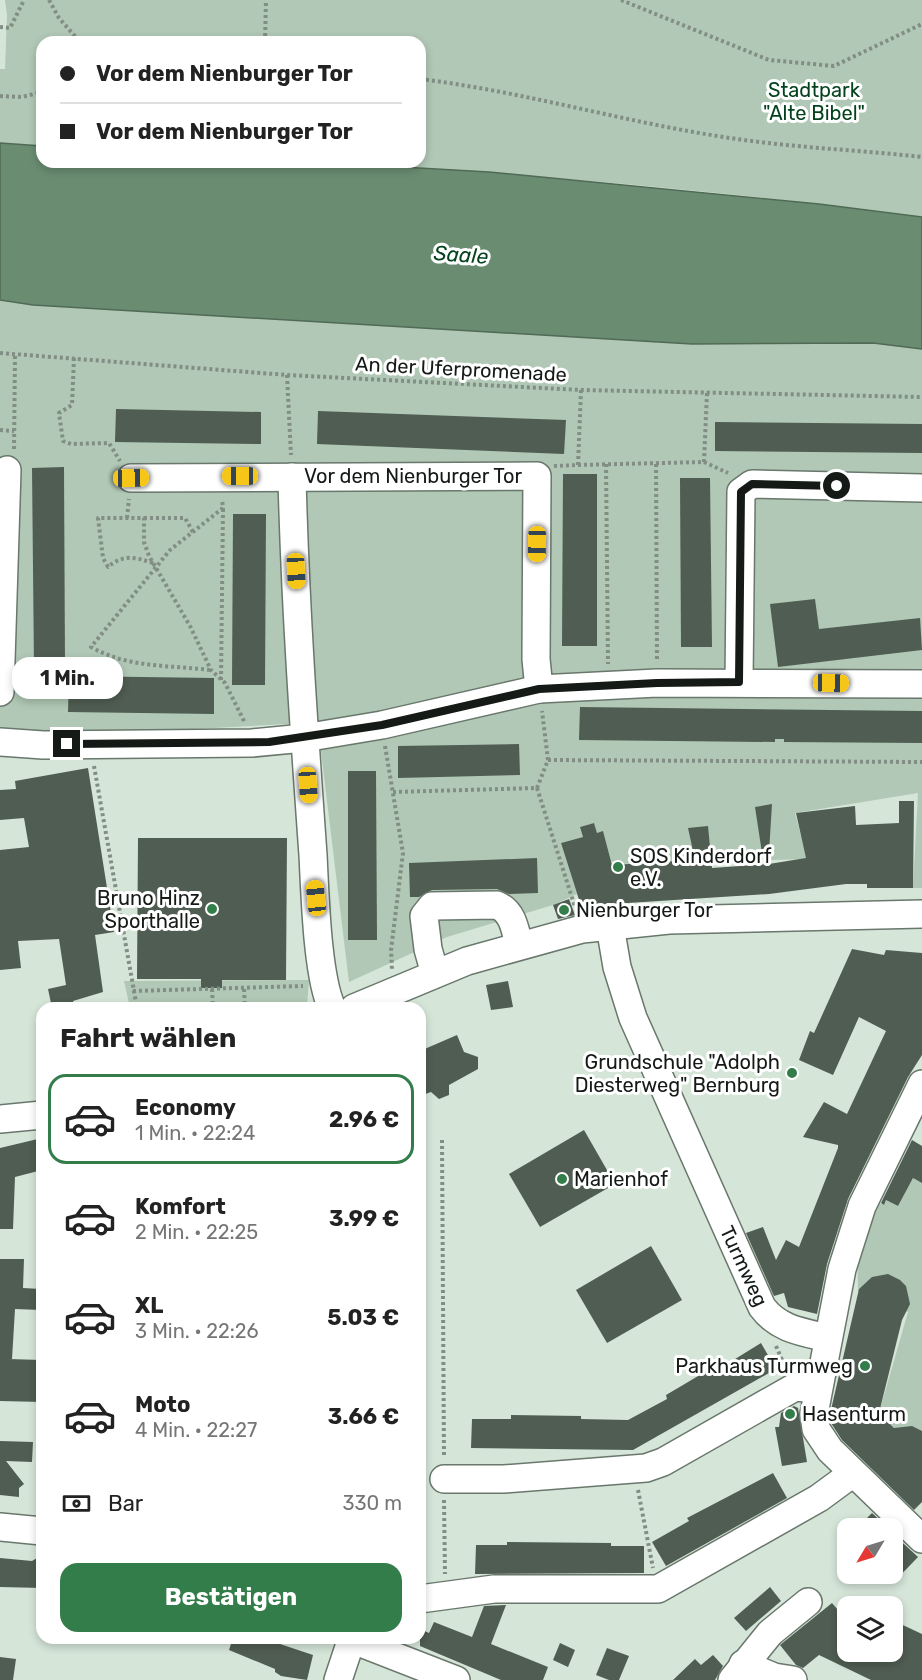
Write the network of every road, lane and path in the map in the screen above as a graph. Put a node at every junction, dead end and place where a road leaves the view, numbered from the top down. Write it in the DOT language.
graph roads {
  1 [pos="24,0"];
  2 [pos="49,0"];
  3 [pos="266,0"];
  4 [pos="621,0"];
  5 [pos="922,24"];
  6 [pos="0,27"];
  7 [pos="75,36"];
  8 [pos="265,36"];
  9 [pos="426,80"];
  10 [pos="36,94"];
  11 [pos="0,96"];
  12 [pos="922,157"];
  13 [pos="0,353"];
  14 [pos="15,354"];
  15 [pos="74,358"];
  16 [pos="287,375"];
  17 [pos="580,390"];
  18 [pos="707,393"];
  19 [pos="922,397"];
  20 [pos="0,430"];
  21 [pos="14,431"];
  22 [pos="606,464"];
  23 [pos="656,464"];
  24 [pos="578,465"];
  25 [pos="6,470"];
  26 [pos="221,476"];
  27 [pos="537,476"];
  28 [pos="292,477"];
  29 [pos="131,478"];
  30 [pos="922,488"];
  31 [pos="223,508"];
  32 [pos="144,518"];
  33 [pos="193,532"];
  34 [pos="153,563"];
  35 [pos="156,569"];
  36 [pos="211,670"];
  37 [pos="221,680"];
  38 [pos="739,682"];
  39 [pos="657,683"];
  40 [pos="922,684"];
  41 [pos="608,685"];
  42 [pos="539,689"];
  43 [pos="0,692"];
  44 [pos="382,725"];
  45 [pos="304,738"];
  46 [pos="0,742"];
  47 [pos="91,743"];
  48 [pos="252,743"];
  49 [pos="548,760"];
  50 [pos="922,762"];
  51 [pos="537,788"];
  52 [pos="393,792"];
  53 [pos="922,914"];
  54 [pos="610,926"];
  55 [pos="582,929"];
  56 [pos="519,945"];
  57 [pos="435,974"];
  58 [pos="244,988"];
  59 [pos="212,989"];
  60 [pos="133,991"];
  61 [pos="392,992"];
  62 [pos="328,997"];
  63 [pos="136,1002"];
  64 [pos="213,1002"];
  65 [pos="245,1002"];
  66 [pos="368,1002"];
  67 [pos="922,1084"];
  68 [pos="36,1116"];
  69 [pos="0,1119"];
  70 [pos="915,1120"];
  71 [pos="442,1140"];
  72 [pos="771,1319"];
  73 [pos="828,1338"];
  74 [pos="806,1388"];
  75 [pos="634,1470"];
  76 [pos="853,1473"];
  77 [pos="444,1479"];
  78 [pos="0,1527"];
  79 [pos="36,1530"];
  80 [pos="922,1539"];
  81 [pos="657,1589"];
  82 [pos="433,1597"];
  83 [pos="808,1602"];
  84 [pos="349,1644"];
  85 [pos="366,1644"];
  86 [pos="738,1672"];
  87 [pos="338,1680"];
  88 [pos="456,1680"];
  89 [pos="793,1680"];
  1 -- 6 [label="path"];
  2 -- 7 [label="path"];
  3 -- 8 [label="path"];
  4 -- 5 [label="path"];
  9 -- 12 [label="path"];
  10 -- 11 [label="path"];
  13 -- 14 [label="path, An der Uferpromenade"];
  14 -- 15 [label="path, An der Uferpromenade"];
  14 -- 21 [label="path"];
  15 -- 16 [label="path, An der Uferpromenade"];
  15 -- 29 [label="path"];
  16 -- 17 [label="path, An der Uferpromenade"];
  16 -- 28 [label="path"];
  17 -- 18 [label="path, An der Uferpromenade"];
  17 -- 24 [label="path"];
  18 -- 19 [label="path, An der Uferpromenade"];
  18 -- 23 [label="path"];
  20 -- 21 [label="path"];
  21 -- 25 [label="path"];
  22 -- 23 [label="path"];
  22 -- 24 [label="path"];
  22 -- 41 [label="path"];
  23 -- 39 [label="path"];
  24 -- 27 [label="path"];
  25 -- 43 [label="street"];
  26 -- 28 [label="street, Vor dem Nienburger Tor"];
  26 -- 29 [label="street, Vor dem Nienburger Tor"];
  26 -- 31 [label="path"];
  27 -- 28 [label="street, Vor dem Nienburger Tor"];
  27 -- 42 [label="street, Vor dem Nienburger Tor"];
  28 -- 45 [label="street, Vor dem Nienburger Tor"];
  30 -- 38 [label="street"];
  31 -- 33 [label="path"];
  31 -- 37 [label="path"];
  32 -- 33 [label="path"];
  32 -- 34 [label="path"];
  32 -- 34 [label="path"];
  33 -- 35 [label="path"];
  34 -- 35 [label="path"];
  35 -- 36 [label="path"];
  35 -- 36 [label="path"];
  36 -- 37 [label="path"];
  37 -- 48 [label="path"];
  38 -- 39 [label="street"];
  38 -- 40 [label="street"];
  39 -- 41 [label="street"];
  41 -- 42 [label="street"];
  42 -- 44 [label="street"];
  42 -- 49 [label="path"];
  44 -- 45 [label="street"];
  44 -- 52 [label="path"];
  45 -- 48 [label="street"];
  45 -- 62 [label="street, Vor dem Nienburger Tor"];
  46 -- 47 [label="street"];
  47 -- 48 [label="street"];
  47 -- 60 [label="path"];
  49 -- 50 [label="path"];
  49 -- 51 [label="path"];
  51 -- 52 [label="path"];
  51 -- 55 [label="path"];
  52 -- 61 [label="path"];
  53 -- 54 [label="street"];
  54 -- 55 [label="street"];
  54 -- 72 [label="street, Turmweg"];
  55 -- 56 [label="street"];
  56 -- 57 [label="street"];
  56 -- 57 [label="street"];
  57 -- 61 [label="street"];
  58 -- 59 [label="path"];
  58 -- 62 [label="path"];
  58 -- 65 [label="path"];
  59 -- 60 [label="path"];
  59 -- 64 [label="path"];
  60 -- 63 [label="path"];
  61 -- 66 [label="street"];
  67 -- 70 [label="street"];
  68 -- 69 [label="street"];
  70 -- 73 [label="street"];
  71 -- 77 [label="path"];
  72 -- 73 [label="street, Turmweg"];
  72 -- 74 [label="path"];
  73 -- 74 [label="street"];
  74 -- 75 [label="street"];
  74 -- 76 [label="street"];
  75 -- 77 [label="street"];
  75 -- 81 [label="path"];
  76 -- 80 [label="street"];
  76 -- 81 [label="street"];
  77 -- 82 [label="path"];
  78 -- 79 [label="street"];
  81 -- 82 [label="street"];
  83 -- 86 [label="street"];
  84 -- 87 [label="street"];
  85 -- 88 [label="street"];
  86 -- 89 [label="street"];
}
